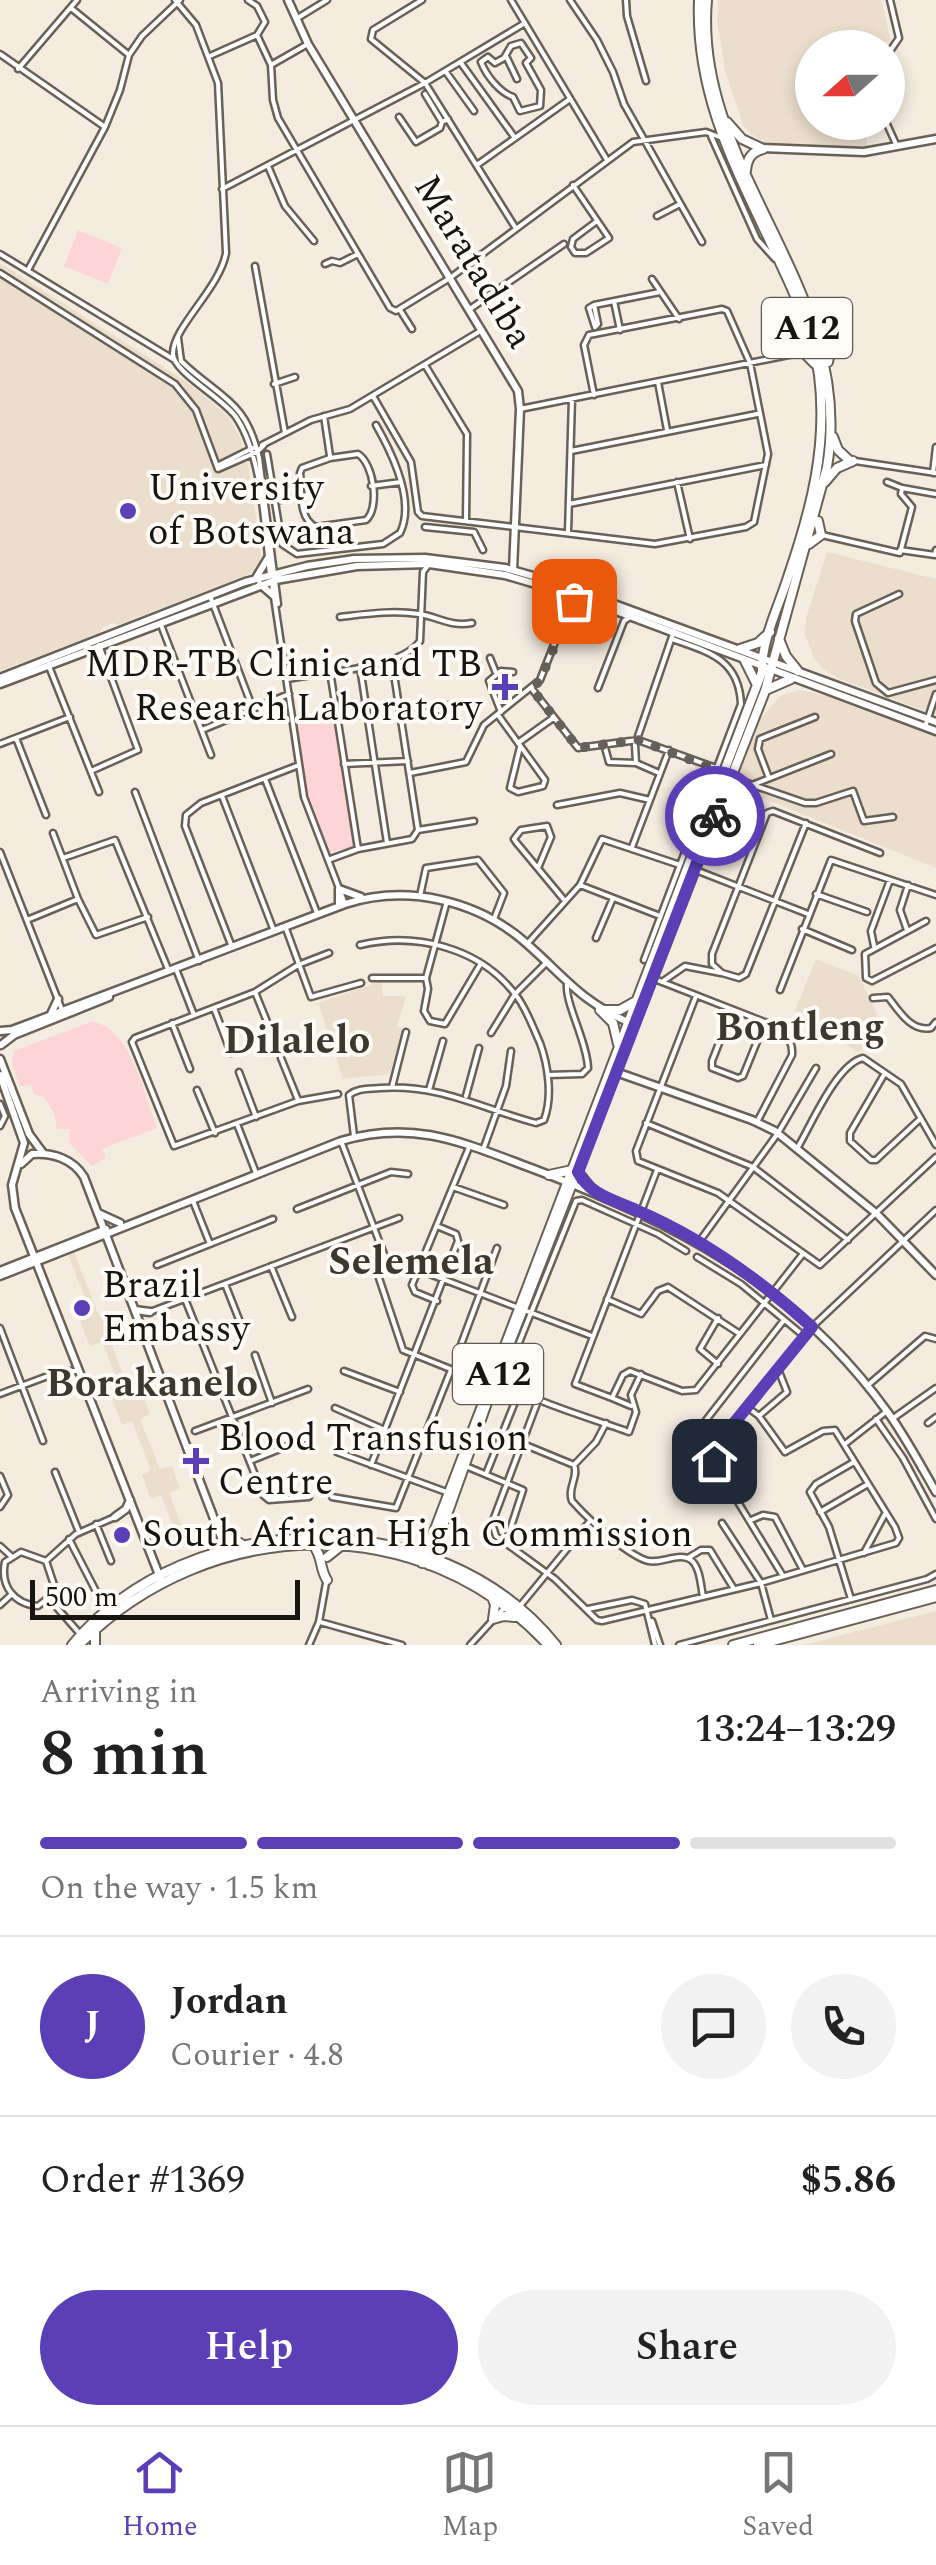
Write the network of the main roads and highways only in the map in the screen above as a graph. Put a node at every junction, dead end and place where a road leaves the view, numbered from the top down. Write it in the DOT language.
graph roads {
  1 [pos="699,0"];
  2 [pos="707,0"];
  3 [pos="712,112"];
  4 [pos="724,118"];
  5 [pos="708,133"];
  6 [pos="746,172"];
  7 [pos="811,326"];
  8 [pos="819,349"];
  9 [pos="827,365"];
  10 [pos="820,376"];
  11 [pos="831,433"];
  12 [pos="825,456"];
  13 [pos="824,484"];
  14 [pos="816,512"];
  15 [pos="806,530"];
  16 [pos="805,548"];
  17 [pos="772,626"];
  18 [pos="779,639"];
  19 [pos="740,649"];
  20 [pos="745,661"];
  21 [pos="767,665"];
  22 [pos="798,671"];
  23 [pos="791,679"];
  24 [pos="761,688"];
  25 [pos="687,867"];
  26 [pos="636,1001"];
  27 [pos="632,1024"];
  28 [pos="618,1045"];
  29 [pos="612,1071"];
  30 [pos="575,1171"];
  31 [pos="565,1195"];
  32 [pos="525,1311"];
  33 [pos="461,1464"];
  34 [pos="218,1525"];
  35 [pos="327,1541"];
  36 [pos="246,1544"];
  37 [pos="313,1544"];
  38 [pos="432,1544"];
  39 [pos="342,1546"];
  40 [pos="403,1549"];
  41 [pos="226,1551"];
  42 [pos="327,1557"];
  43 [pos="427,1561"];
  44 [pos="441,1564"];
  45 [pos="160,1578"];
  46 [pos="326,1580"];
  47 [pos="936,1590"];
  48 [pos="491,1596"];
  49 [pos="936,1598"];
  50 [pos="510,1605"];
  51 [pos="522,1616"];
  52 [pos="84,1642"];
  53 [pos="774,1643"];
  54 [pos="548,1645"];
  55 [pos="556,1645"];
  56 [pos="733,1645"];
  57 [pos="758,1645"];
  1 -- 3 [label="main road, A12"];
  2 -- 4 [label="main road, A12"];
  3 -- 5 [label="main road"];
  3 -- 7 [label="main road, A12"];
  4 -- 6 [label="main road, A12"];
  4 -- 6 [label="main road"];
  6 -- 7 [label="main road, A12"];
  7 -- 8 [label="main road, A12"];
  7 -- 9 [label="main road"];
  7 -- 10 [label="main road"];
  8 -- 9 [label="main road, A12"];
  8 -- 10 [label="main road, A12"];
  9 -- 11 [label="main road, A12"];
  10 -- 12 [label="main road, A12"];
  11 -- 12 [label="main road, A12"];
  11 -- 13 [label="main road"];
  12 -- 13 [label="main road, A12"];
  12 -- 15 [label="main road, A12"];
  13 -- 14 [label="main road, A12"];
  14 -- 15 [label="main road, A12"];
  14 -- 16 [label="main road"];
  15 -- 16 [label="main road, A12"];
  15 -- 17 [label="main road, A12"];
  16 -- 18 [label="main road, A12"];
  17 -- 19 [label="main road"];
  17 -- 21 [label="main road, A12"];
  18 -- 21 [label="main road, A12"];
  18 -- 22 [label="main road"];
  20 -- 24 [label="main road"];
  21 -- 24 [label="main road, A12"];
  23 -- 24 [label="main road"];
  24 -- 25 [label="main road, A12"];
  25 -- 26 [label="main road, A12"];
  25 -- 27 [label="main road, A12"];
  26 -- 27 [label="main road, A12"];
  26 -- 28 [label="main road"];
  27 -- 28 [label="main road, A12"];
  27 -- 29 [label="main road, A12"];
  28 -- 29 [label="main road, A12"];
  29 -- 30 [label="main road, A12"];
  30 -- 31 [label="main road, A12"];
  30 -- 31 [label="main road"];
  30 -- 31 [label="main road"];
  31 -- 32 [label="main road, A12"];
  32 -- 33 [label="main road, A12"];
  32 -- 33 [label="main road, A12"];
  33 -- 38 [label="main road, A12"];
  34 -- 36 [label="main road"];
  35 -- 36 [label="main road"];
  35 -- 37 [label="main road"];
  35 -- 39 [label="main road"];
  35 -- 40 [label="main road"];
  36 -- 41 [label="main road"];
  37 -- 41 [label="main road"];
  37 -- 46 [label="main road"];
  38 -- 40 [label="main road"];
  38 -- 43 [label="main road, A12"];
  38 -- 44 [label="main road"];
  39 -- 42 [label="main road"];
  39 -- 43 [label="main road"];
  40 -- 43 [label="main road"];
  41 -- 45 [label="main road"];
  43 -- 44 [label="main road"];
  43 -- 48 [label="main road"];
  44 -- 50 [label="main road"];
  45 -- 52 [label="main road"];
  45 -- 52 [label="main road"];
  47 -- 56 [label="main road"];
  48 -- 50 [label="main road"];
  48 -- 51 [label="main road"];
  49 -- 53 [label="main road"];
  50 -- 51 [label="main road"];
  51 -- 54 [label="main road"];
  51 -- 55 [label="main road"];
  53 -- 57 [label="main road"];
}
